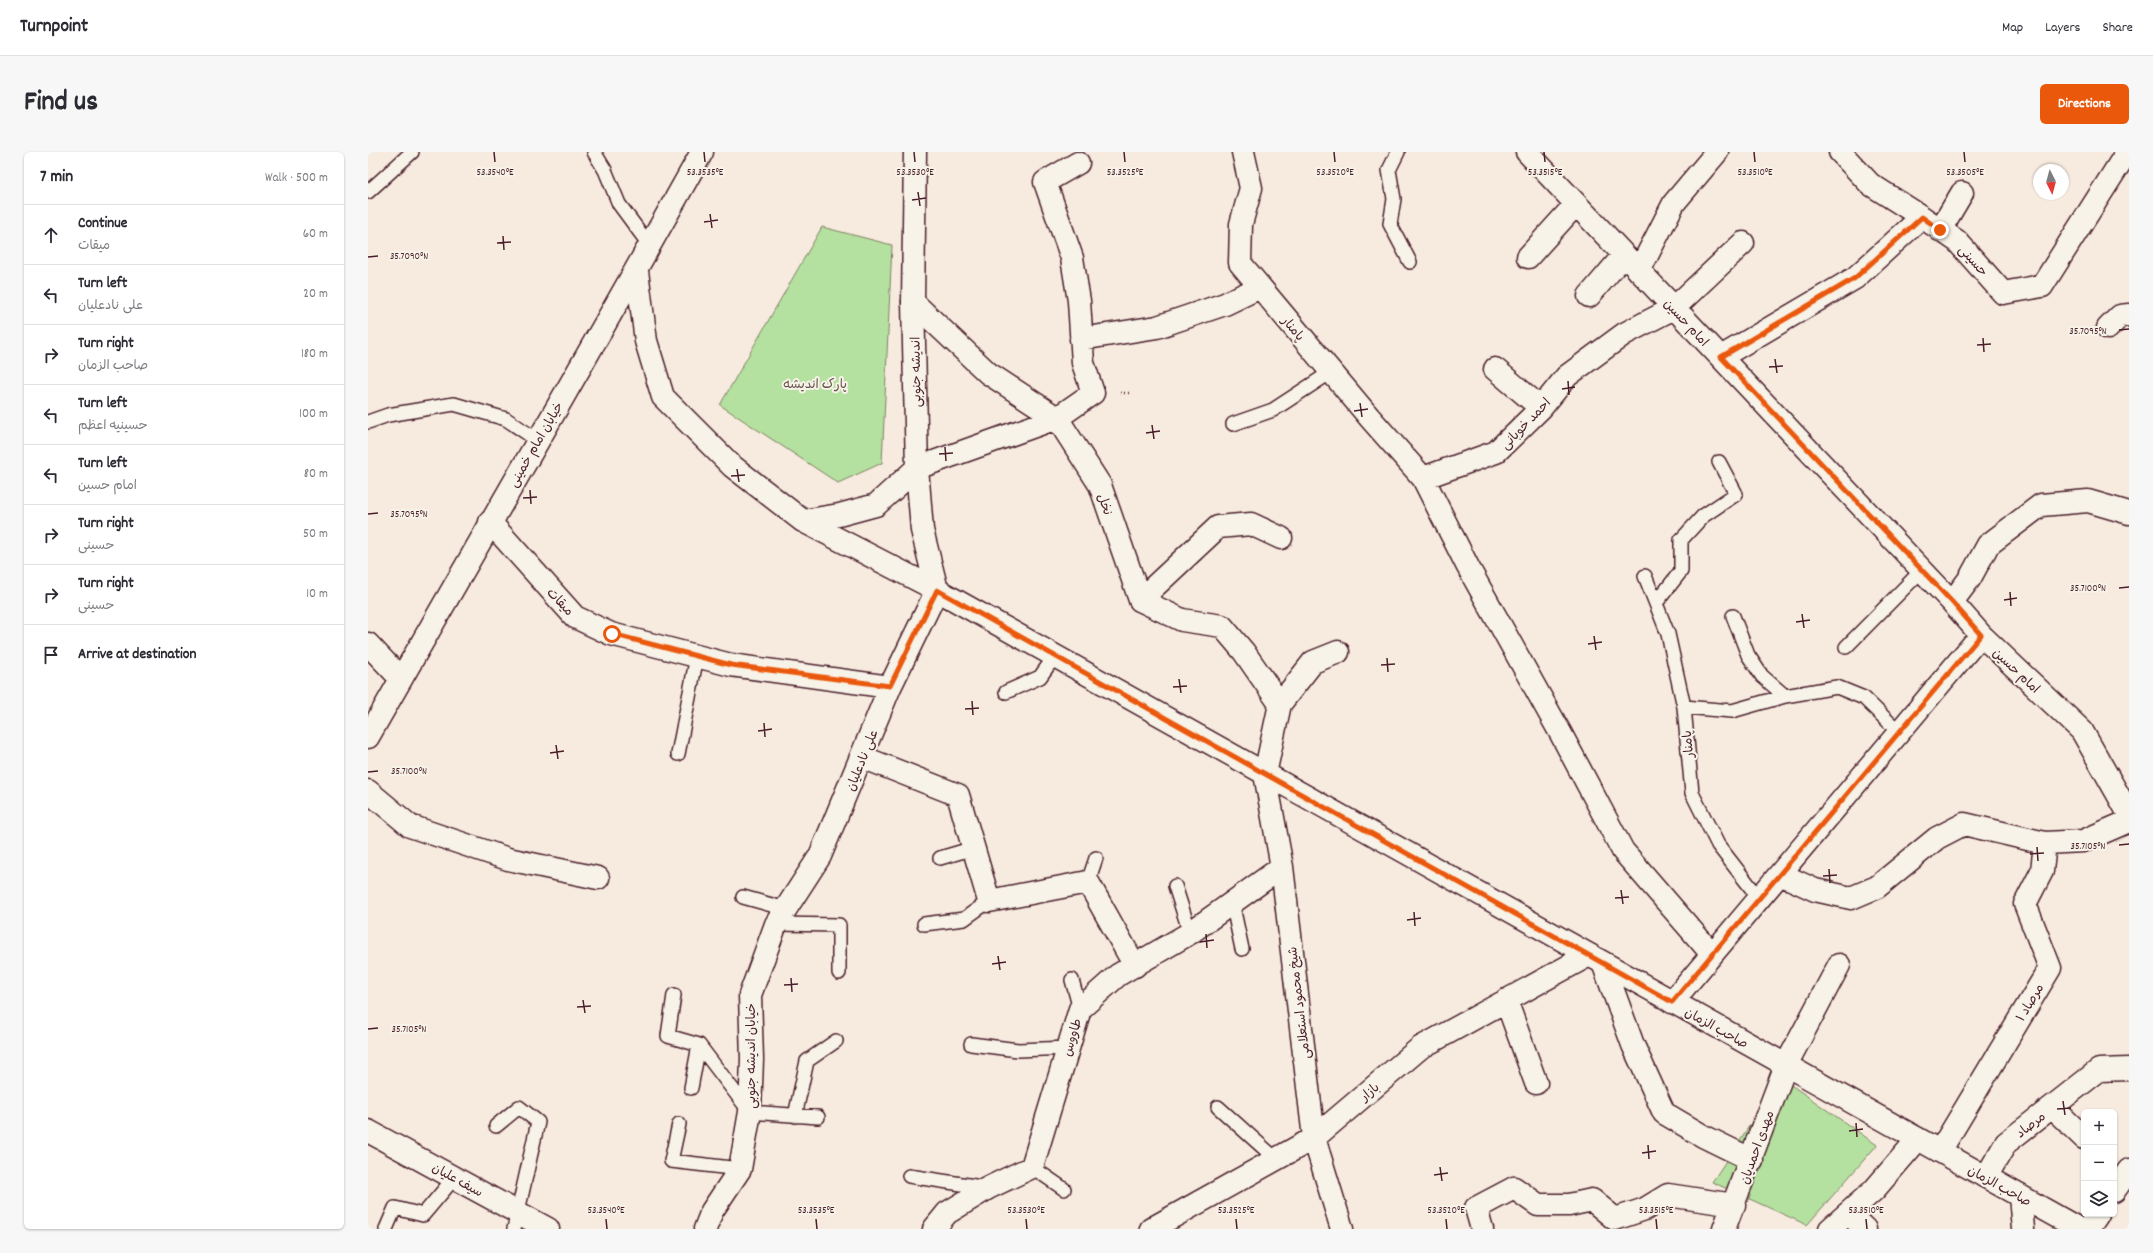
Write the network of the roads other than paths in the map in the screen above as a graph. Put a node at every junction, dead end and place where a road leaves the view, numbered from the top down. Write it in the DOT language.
graph roads {
  1 [pos="412,152"];
  2 [pos="594,152"];
  3 [pos="702,152"];
  4 [pos="915,152"];
  5 [pos="1243,152"];
  6 [pos="1398,152"];
  7 [pos="1527,152"];
  8 [pos="1717,152"];
  9 [pos="1840,152"];
  10 [pos="2122,155"];
  11 [pos="1078,163"];
  12 [pos="368,192"];
  13 [pos="1962,193"];
  14 [pos="1576,204"];
  15 [pos="1922,217"];
  16 [pos="1940,230"];
  17 [pos="1743,243"];
  18 [pos="650,246"];
  19 [pos="1528,256"];
  20 [pos="1410,262"];
  21 [pos="1632,263"];
  22 [pos="637,272"];
  23 [pos="1260,287"];
  24 [pos="1589,296"];
  25 [pos="913,302"];
  26 [pos="1674,308"];
  27 [pos="2129,315"];
  28 [pos="2108,328"];
  29 [pos="1081,338"];
  30 [pos="1721,357"];
  31 [pos="1495,369"];
  32 [pos="1331,372"];
  33 [pos="1541,408"];
  34 [pos="1057,418"];
  35 [pos="368,422"];
  36 [pos="1233,424"];
  37 [pos="537,440"];
  38 [pos="1719,462"];
  39 [pos="917,468"];
  40 [pos="1423,478"];
  41 [pos="2129,514"];
  42 [pos="803,521"];
  43 [pos="490,522"];
  44 [pos="1281,538"];
  45 [pos="1922,570"];
  46 [pos="1644,576"];
  47 [pos="937,590"];
  48 [pos="1140,600"];
  49 [pos="1952,602"];
  50 [pos="1656,604"];
  51 [pos="1733,616"];
  52 [pos="1981,635"];
  53 [pos="368,644"];
  54 [pos="1846,647"];
  55 [pos="1338,652"];
  56 [pos="697,656"];
  57 [pos="1055,656"];
  58 [pos="401,679"];
  59 [pos="890,686"];
  60 [pos="1006,692"];
  61 [pos="1785,696"];
  62 [pos="1280,704"];
  63 [pos="1684,707"];
  64 [pos="1899,732"];
  65 [pos="368,737"];
  66 [pos="678,754"];
  67 [pos="862,757"];
  68 [pos="1265,774"];
  69 [pos="368,791"];
  70 [pos="2129,814"];
  71 [pos="2129,821"];
  72 [pos="2045,843"];
  73 [pos="974,848"];
  74 [pos="940,858"];
  75 [pos="1096,858"];
  76 [pos="1282,867"];
  77 [pos="1780,874"];
  78 [pos="598,878"];
  79 [pos="1088,882"];
  80 [pos="1175,886"];
  81 [pos="743,897"];
  82 [pos="1759,898"];
  83 [pos="989,901"];
  84 [pos="1232,902"];
  85 [pos="781,917"];
  86 [pos="924,924"];
  87 [pos="1190,933"];
  88 [pos="1242,949"];
  89 [pos="1712,954"];
  90 [pos="1596,959"];
  91 [pos="1839,965"];
  92 [pos="1135,966"];
  93 [pos="839,973"];
  94 [pos="1072,980"];
  95 [pos="674,996"];
  96 [pos="1506,1000"];
  97 [pos="1672,1002"];
  98 [pos="1080,1009"];
  99 [pos="836,1041"];
  100 [pos="971,1044"];
  101 [pos="699,1045"];
  102 [pos="1068,1048"];
  103 [pos="1786,1065"];
  104 [pos="2129,1070"];
  105 [pos="1536,1083"];
  106 [pos="692,1088"];
  107 [pos="1218,1107"];
  108 [pos="2052,1107"];
  109 [pos="750,1112"];
  110 [pos="795,1116"];
  111 [pos="818,1117"];
  112 [pos="679,1124"];
  113 [pos="496,1126"];
  114 [pos="368,1131"];
  115 [pos="2081,1135"];
  116 [pos="1314,1138"];
  117 [pos="1918,1139"];
  118 [pos="1940,1151"];
  119 [pos="1276,1159"];
  120 [pos="1752,1160"];
  121 [pos="2117,1165"];
  122 [pos="1032,1167"];
  123 [pos="740,1169"];
  124 [pos="2129,1169"];
  125 [pos="908,1176"];
  126 [pos="455,1177"];
  127 [pos="1986,1177"];
  128 [pos="2117,1187"];
  129 [pos="988,1188"];
  130 [pos="1064,1189"];
  131 [pos="2020,1196"];
  132 [pos="1734,1205"];
  133 [pos="1848,1213"];
  134 [pos="2096,1217"];
  135 [pos="515,1220"];
  136 [pos="1174,1223"];
  137 [pos="386,1229"];
  138 [pos="548,1229"];
  139 [pos="705,1229"];
  140 [pos="934,1229"];
  141 [pos="1151,1229"];
  142 [pos="1342,1229"];
  143 [pos="1482,1229"];
  144 [pos="1724,1229"];
  145 [pos="1830,1229"];
  146 [pos="1865,1229"];
  147 [pos="2023,1229"];
  148 [pos="2079,1229"];
  149 [pos="2088,1229"];
  1 -- 12 [label="lane"];
  2 -- 18 [label="lane"];
  3 -- 18 [label="street, خیابان امام خمینی"];
  4 -- 25 [label="street, اندیشه جنوبی"];
  5 -- 23 [label="street, پامنار"];
  6 -- 20 [label="lane"];
  7 -- 14 [label="street, امام حسین"];
  8 -- 21 [label="street"];
  9 -- 15 [label="street, حسینی"];
  10 -- 16 [label="street, حسینی"];
  11 -- 29 [label="street"];
  13 -- 16 [label="street"];
  14 -- 19 [label="street"];
  14 -- 21 [label="street, امام حسین"];
  15 -- 16 [label="street, حسینی"];
  15 -- 30 [label="street"];
  17 -- 26 [label="street, احمد خوبانی"];
  18 -- 22 [label="street, خیابان امام خمینی"];
  21 -- 24 [label="street"];
  21 -- 26 [label="street, امام حسین"];
  22 -- 37 [label="street, خیابان امام خمینی"];
  22 -- 42 [label="street, صاحب الزمان"];
  23 -- 29 [label="street"];
  23 -- 32 [label="street, پامنار"];
  25 -- 34 [label="street, نخل"];
  25 -- 39 [label="street, اندیشه جنوبی"];
  26 -- 30 [label="street, امام حسین"];
  26 -- 33 [label="street, احمد خوبانی"];
  27 -- 28 [label="street"];
  29 -- 34 [label="street"];
  30 -- 45 [label="street, امام حسین"];
  31 -- 33 [label="street"];
  32 -- 36 [label="lane"];
  32 -- 40 [label="street, پامنار"];
  33 -- 40 [label="street, احمد خوبانی"];
  34 -- 39 [label="street"];
  34 -- 48 [label="street, نخل"];
  35 -- 37 [label="lane"];
  37 -- 43 [label="street, خیابان امام خمینی"];
  38 -- 50 [label="lane"];
  39 -- 42 [label="street"];
  39 -- 47 [label="street, اندیشه جنوبی"];
  40 -- 89 [label="street, پامنار"];
  41 -- 49 [label="street"];
  42 -- 47 [label="street, صاحب الزمان"];
  43 -- 56 [label="street, میقات"];
  43 -- 58 [label="street, خیابان امام خمینی"];
  44 -- 48 [label="street"];
  45 -- 49 [label="street, امام حسین"];
  45 -- 54 [label="lane"];
  46 -- 50 [label="lane, پامنار"];
  47 -- 57 [label="street, صاحب الزمان"];
  47 -- 59 [label="street, علی نادعلیان"];
  48 -- 62 [label="street"];
  49 -- 52 [label="street, امام حسین"];
  50 -- 63 [label="lane, پامنار"];
  51 -- 61 [label="lane"];
  52 -- 64 [label="street"];
  52 -- 70 [label="street, امام حسین"];
  53 -- 58 [label="street"];
  55 -- 62 [label="street"];
  56 -- 59 [label="street, میقات"];
  56 -- 66 [label="lane"];
  57 -- 60 [label="lane"];
  57 -- 68 [label="street, صاحب الزمان"];
  58 -- 65 [label="street, خیابان امام خمینی"];
  59 -- 67 [label="street, علی نادعلیان"];
  61 -- 63 [label="lane"];
  61 -- 64 [label="lane"];
  62 -- 68 [label="street"];
  63 -- 82 [label="lane, پامنار"];
  64 -- 77 [label="street"];
  67 -- 73 [label="street"];
  67 -- 85 [label="street, علی نادعلیان"];
  68 -- 76 [label="street, شیخ محمود استعلامی"];
  68 -- 90 [label="street, صاحب الزمان"];
  69 -- 78 [label="street"];
  71 -- 72 [label="street"];
  72 -- 77 [label="street"];
  72 -- 118 [label="street, مرصاد ۱"];
  73 -- 74 [label="lane"];
  73 -- 83 [label="street"];
  75 -- 79 [label="lane"];
  76 -- 84 [label="street, طاووس"];
  76 -- 116 [label="street, شیخ محمود استعلامی"];
  77 -- 82 [label="street"];
  79 -- 83 [label="street"];
  79 -- 92 [label="street"];
  80 -- 87 [label="lane"];
  81 -- 85 [label="lane"];
  82 -- 89 [label="street"];
  83 -- 86 [label="lane"];
  84 -- 87 [label="street, طاووس"];
  84 -- 88 [label="lane"];
  85 -- 93 [label="lane"];
  85 -- 109 [label="street, خیابان اندیشه جنوبی"];
  87 -- 92 [label="street, طاووس"];
  89 -- 97 [label="street"];
  90 -- 96 [label="street, بازار"];
  90 -- 97 [label="street, صاحب الزمان"];
  90 -- 120 [label="street"];
  91 -- 103 [label="street, مهدی احمدیان"];
  92 -- 98 [label="street, طاووس"];
  94 -- 98 [label="lane"];
  95 -- 101 [label="lane"];
  96 -- 105 [label="street"];
  96 -- 116 [label="street, بازار"];
  97 -- 103 [label="street, صاحب الزمان"];
  98 -- 102 [label="street, طاووس"];
  99 -- 110 [label="lane"];
  100 -- 102 [label="lane"];
  101 -- 106 [label="lane"];
  101 -- 109 [label="lane"];
  102 -- 122 [label="street, طاووس"];
  103 -- 117 [label="street, صاحب الزمان"];
  103 -- 120 [label="street, مهدی احمدیان"];
  104 -- 108 [label="street, مرصاد"];
  107 -- 119 [label="lane"];
  108 -- 115 [label="street"];
  108 -- 127 [label="street, مرصاد"];
  109 -- 110 [label="lane"];
  109 -- 123 [label="street, خیابان اندیشه جنوبی"];
  110 -- 111 [label="lane"];
  112 -- 123 [label="lane"];
  113 -- 135 [label="lane"];
  114 -- 126 [label="street, سیف علیان"];
  116 -- 119 [label="street, بازار"];
  116 -- 142 [label="street, شیخ محمود استعلامی"];
  117 -- 118 [label="street, صاحب الزمان"];
  117 -- 133 [label="street"];
  118 -- 127 [label="street, صاحب الزمان"];
  119 -- 136 [label="street, بازار"];
  120 -- 132 [label="street, مهدی احمدیان"];
  121 -- 124 [label="street"];
  122 -- 129 [label="street"];
  122 -- 130 [label="lane"];
  123 -- 139 [label="street, خیابان اندیشه جنوبی"];
  124 -- 128 [label="street"];
  125 -- 129 [label="lane"];
  126 -- 135 [label="street, سیف علیان"];
  126 -- 137 [label="lane"];
  127 -- 131 [label="street, صاحب الزمان"];
  129 -- 140 [label="street"];
  131 -- 147 [label="street"];
  131 -- 148 [label="street, صاحب الزمان"];
  132 -- 143 [label="street"];
  132 -- 144 [label="street, مهدی احمدیان"];
  133 -- 145 [label="street"];
  133 -- 146 [label="street"];
  134 -- 149 [label="street"];
  135 -- 138 [label="street, سیف علیان"];
  136 -- 141 [label="street, بازار"];
}
